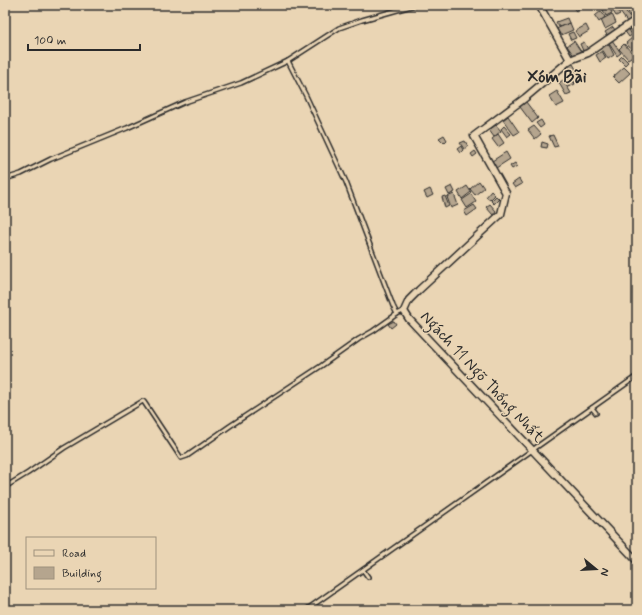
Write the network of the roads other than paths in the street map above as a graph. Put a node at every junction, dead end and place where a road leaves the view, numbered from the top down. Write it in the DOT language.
graph roads {
  1 [pos="415,5"];
  2 [pos="539,5"];
  3 [pos="637,19"];
  4 [pos="570,60"];
  5 [pos="288,61"];
  6 [pos="5,179"];
  7 [pos="400,312"];
  8 [pos="637,376"];
  9 [pos="592,408"];
  10 [pos="596,414"];
  11 [pos="533,450"];
  12 [pos="5,487"];
  13 [pos="637,561"];
  14 [pos="363,570"];
  15 [pos="368,577"];
  16 [pos="306,610"];
  1 -- 5 [label="lane"];
  2 -- 4 [label="street"];
  3 -- 4 [label="street, Ngách 11 Ngõ Thống Nhất"];
  4 -- 7 [label="street, Ngách 11 Ngõ Thống Nhất"];
  5 -- 6 [label="lane"];
  5 -- 7 [label="lane"];
  7 -- 11 [label="street, Ngách 11 Ngõ Thống Nhất"];
  7 -- 12 [label="lane"];
  8 -- 9 [label="lane"];
  9 -- 10 [label="lane"];
  9 -- 11 [label="lane"];
  11 -- 13 [label="street, Ngách 11 Ngõ Thống Nhất"];
  11 -- 14 [label="lane"];
  14 -- 15 [label="lane"];
  14 -- 16 [label="lane"];
}
